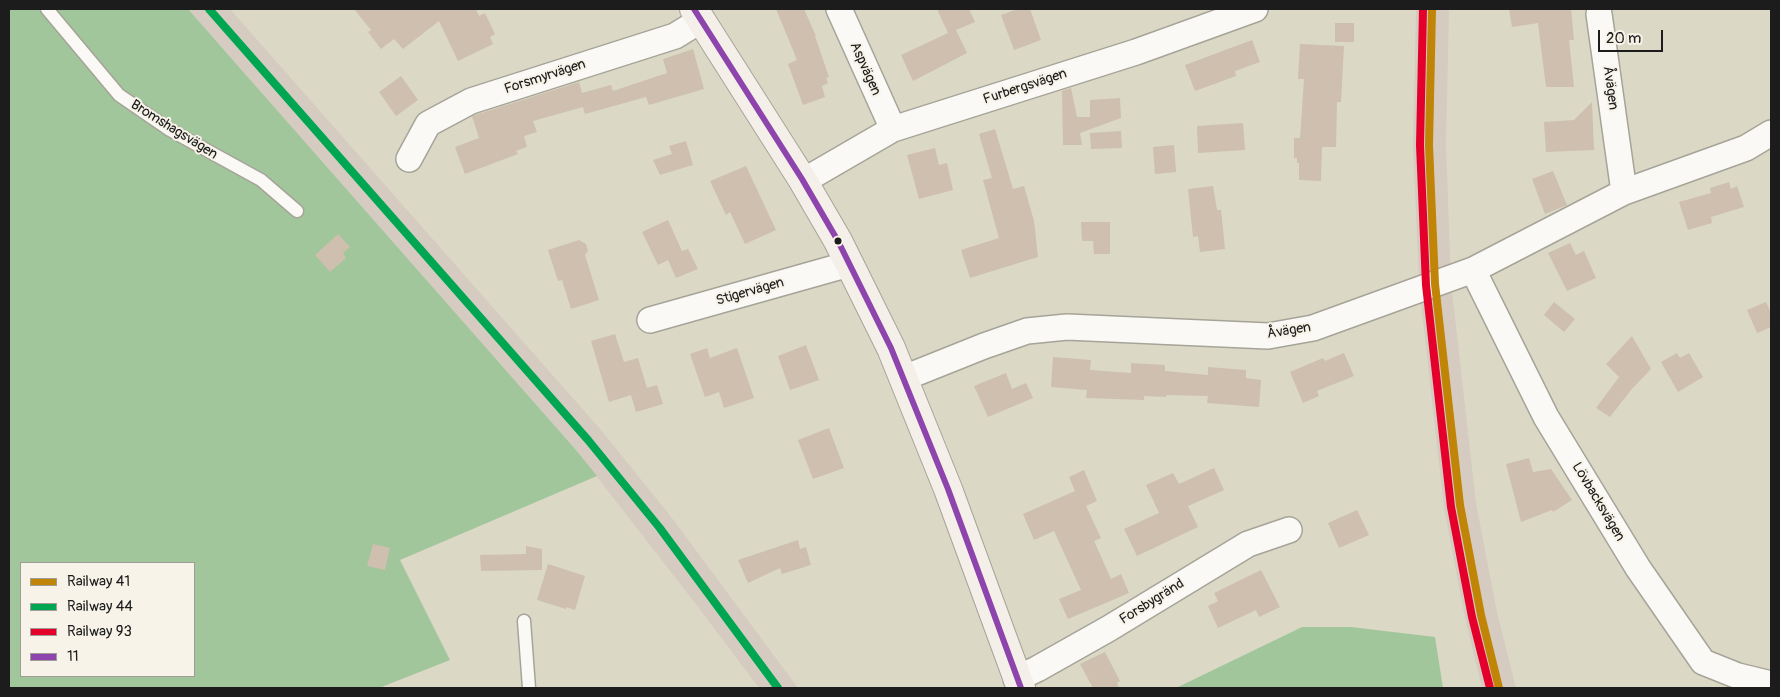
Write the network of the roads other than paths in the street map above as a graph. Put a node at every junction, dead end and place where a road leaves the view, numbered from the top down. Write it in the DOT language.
graph roads {
  1 [pos="48,9"];
  2 [pos="839,9"];
  3 [pos="1255,9"];
  4 [pos="697,14"];
  5 [pos="1599,14"];
  6 [pos="893,129"];
  7 [pos="1771,133"];
  8 [pos="409,159"];
  9 [pos="802,179"];
  10 [pos="1624,192"];
  11 [pos="297,211"];
  12 [pos="849,264"];
  13 [pos="1473,270"];
  14 [pos="650,320"];
  15 [pos="904,378"];
  16 [pos="1290,530"];
  17 [pos="524,622"];
  18 [pos="1019,683"];
  19 [pos="1771,684"];
  20 [pos="529,688"];
  1 -- 11 [label="lane, Bromshagsvägen"];
  2 -- 6 [label="street, Aspvägen"];
  3 -- 6 [label="street, Furbergsvägen"];
  4 -- 8 [label="street, Forsmyrvägen"];
  4 -- 9 [label="street"];
  5 -- 10 [label="street, Åvägen"];
  6 -- 9 [label="street, Furbergsvägen"];
  7 -- 10 [label="street, Åvägen"];
  9 -- 12 [label="street"];
  10 -- 13 [label="street, Åvägen"];
  12 -- 14 [label="street, Stigervägen"];
  12 -- 15 [label="street"];
  13 -- 15 [label="street, Åvägen"];
  13 -- 19 [label="street, Lövbacksvägen"];
  15 -- 18 [label="street"];
  16 -- 18 [label="street, Forsbygränd"];
  17 -- 20 [label="lane"];
}
